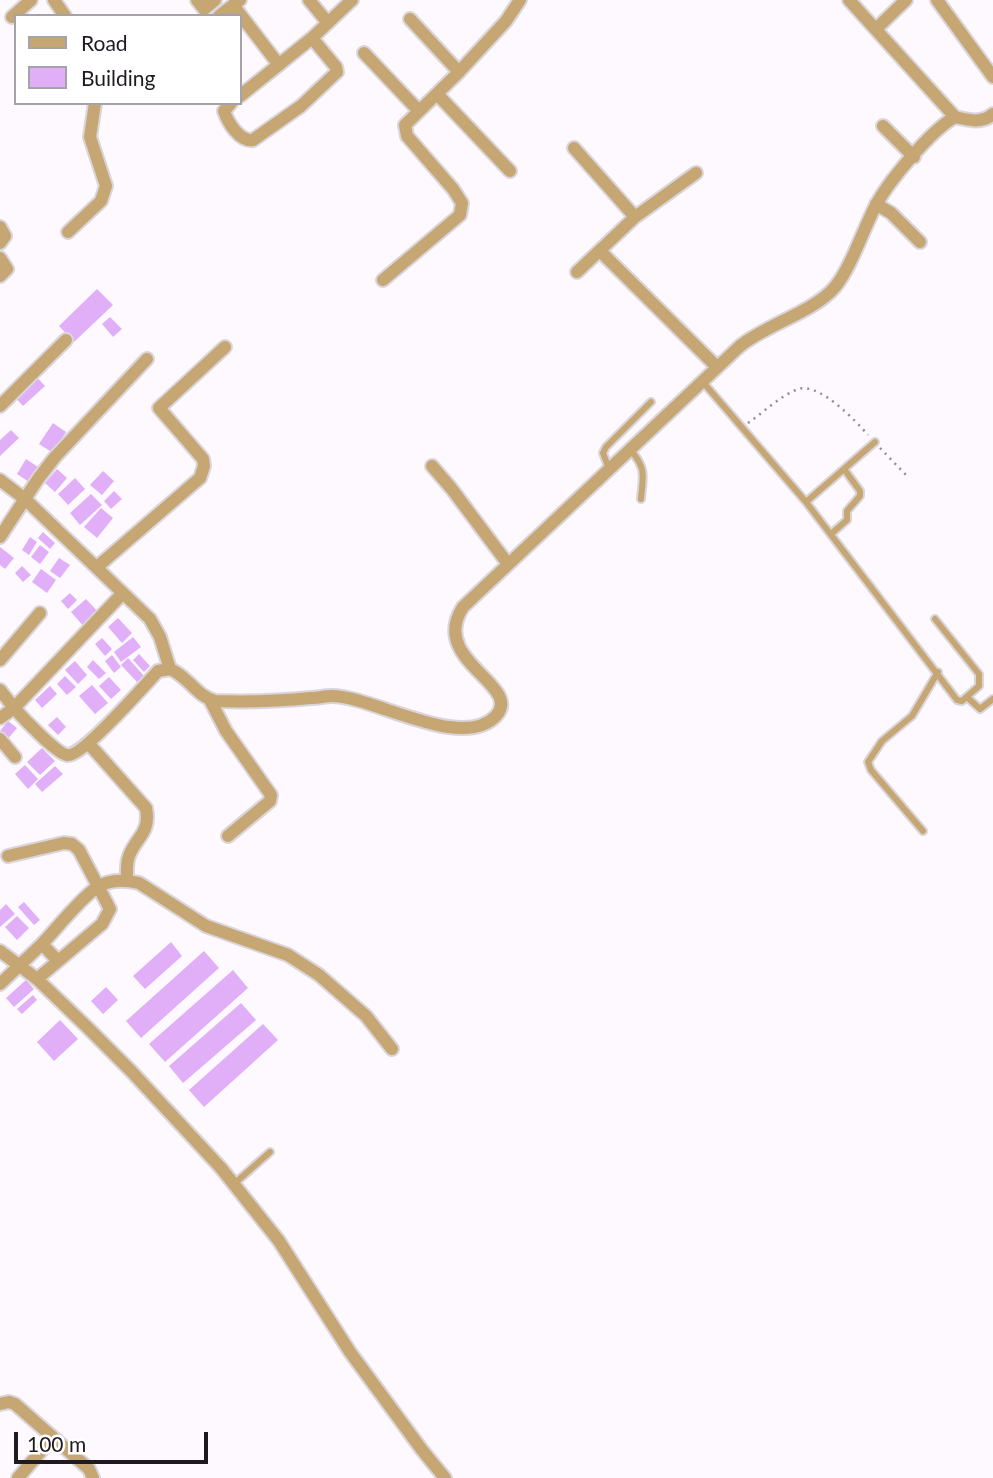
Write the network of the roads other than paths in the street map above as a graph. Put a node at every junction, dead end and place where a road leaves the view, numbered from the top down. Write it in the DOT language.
graph roads {
  1 [pos="31,0"];
  2 [pos="215,0"];
  3 [pos="309,0"];
  4 [pos="352,0"];
  5 [pos="520,0"];
  6 [pos="849,0"];
  7 [pos="906,0"];
  8 [pos="937,0"];
  9 [pos="237,3"];
  10 [pos="198,8"];
  11 [pos="15,14"];
  12 [pos="222,14"];
  13 [pos="410,19"];
  14 [pos="328,23"];
  15 [pos="876,29"];
  16 [pos="312,38"];
  17 [pos="364,53"];
  18 [pos="279,65"];
  19 [pos="459,72"];
  20 [pos="993,77"];
  21 [pos="242,94"];
  22 [pos="437,94"];
  23 [pos="95,105"];
  24 [pos="229,105"];
  25 [pos="419,111"];
  26 [pos="955,117"];
  27 [pos="991,120"];
  28 [pos="883,126"];
  29 [pos="574,148"];
  30 [pos="914,157"];
  31 [pos="510,171"];
  32 [pos="695,173"];
  33 [pos="876,204"];
  34 [pos="635,217"];
  35 [pos="0,227"];
  36 [pos="68,232"];
  37 [pos="920,242"];
  38 [pos="0,243"];
  39 [pos="600,251"];
  40 [pos="0,258"];
  41 [pos="577,272"];
  42 [pos="0,276"];
  43 [pos="383,280"];
  44 [pos="66,340"];
  45 [pos="225,347"];
  46 [pos="147,359"];
  47 [pos="717,367"];
  48 [pos="701,381"];
  49 [pos="651,402"];
  50 [pos="0,406"];
  51 [pos="875,442"];
  52 [pos="630,449"];
  53 [pos="432,466"];
  54 [pos="609,469"];
  55 [pos="844,469"];
  56 [pos="0,480"];
  57 [pos="25,499"];
  58 [pos="640,499"];
  59 [pos="806,502"];
  60 [pos="831,534"];
  61 [pos="0,537"];
  62 [pos="508,564"];
  63 [pos="97,567"];
  64 [pos="123,593"];
  65 [pos="40,613"];
  66 [pos="935,618"];
  67 [pos="0,660"];
  68 [pos="170,669"];
  69 [pos="938,673"];
  70 [pos="0,690"];
  71 [pos="968,698"];
  72 [pos="993,699"];
  73 [pos="210,700"];
  74 [pos="14,708"];
  75 [pos="0,718"];
  76 [pos="0,739"];
  77 [pos="89,744"];
  78 [pos="15,757"];
  79 [pos="923,831"];
  80 [pos="228,836"];
  81 [pos="8,856"];
  82 [pos="127,880"];
  83 [pos="97,887"];
  84 [pos="42,944"];
  85 [pos="0,951"];
  86 [pos="58,961"];
  87 [pos="19,966"];
  88 [pos="37,979"];
  89 [pos="0,984"];
  90 [pos="392,1049"];
  91 [pos="270,1153"];
  92 [pos="233,1184"];
  93 [pos="0,1405"];
  94 [pos="53,1437"];
  95 [pos="18,1478"];
  96 [pos="93,1478"];
  97 [pos="445,1478"];
  1 -- 11 [label="street"];
  2 -- 10 [label="street"];
  3 -- 14 [label="street"];
  4 -- 14 [label="street"];
  5 -- 19 [label="street"];
  6 -- 15 [label="street"];
  7 -- 15 [label="street"];
  8 -- 20 [label="street"];
  9 -- 12 [label="street"];
  9 -- 18 [label="street"];
  13 -- 19 [label="street"];
  14 -- 16 [label="street"];
  15 -- 26 [label="street"];
  16 -- 18 [label="street"];
  16 -- 24 [label="street"];
  17 -- 25 [label="street"];
  18 -- 21 [label="street"];
  19 -- 22 [label="street"];
  22 -- 25 [label="street"];
  22 -- 31 [label="street"];
  23 -- 36 [label="street"];
  25 -- 43 [label="street"];
  26 -- 27 [label="street"];
  26 -- 30 [label="street"];
  28 -- 30 [label="street"];
  29 -- 34 [label="street"];
  30 -- 33 [label="street"];
  32 -- 34 [label="street"];
  33 -- 37 [label="street"];
  33 -- 47 [label="street"];
  34 -- 39 [label="street"];
  35 -- 38 [label="street"];
  39 -- 41 [label="street"];
  39 -- 47 [label="street"];
  40 -- 42 [label="street"];
  44 -- 50 [label="street"];
  45 -- 63 [label="street"];
  46 -- 57 [label="street"];
  47 -- 48 [label="street"];
  48 -- 52 [label="street"];
  48 -- 59 [label="lane"];
  49 -- 54 [label="lane"];
  51 -- 55 [label="lane"];
  52 -- 54 [label="street"];
  52 -- 58 [label="lane"];
  53 -- 62 [label="street"];
  54 -- 62 [label="street"];
  55 -- 59 [label="lane"];
  55 -- 60 [label="lane"];
  56 -- 57 [label="street"];
  57 -- 61 [label="street"];
  57 -- 63 [label="street"];
  59 -- 60 [label="lane"];
  60 -- 69 [label="lane"];
  62 -- 73 [label="street"];
  63 -- 64 [label="street"];
  64 -- 68 [label="street"];
  64 -- 74 [label="street"];
  65 -- 67 [label="street"];
  66 -- 71 [label="lane"];
  68 -- 73 [label="street"];
  68 -- 77 [label="street"];
  69 -- 71 [label="lane"];
  69 -- 79 [label="lane"];
  70 -- 74 [label="street"];
  71 -- 72 [label="lane"];
  73 -- 80 [label="street"];
  74 -- 75 [label="street"];
  74 -- 77 [label="street"];
  76 -- 78 [label="street"];
  77 -- 82 [label="street"];
  81 -- 83 [label="street"];
  82 -- 83 [label="street"];
  82 -- 90 [label="street"];
  83 -- 84 [label="street"];
  83 -- 86 [label="street"];
  84 -- 86 [label="street"];
  84 -- 87 [label="street"];
  85 -- 87 [label="street"];
  86 -- 88 [label="street"];
  87 -- 88 [label="street"];
  87 -- 89 [label="street"];
  88 -- 92 [label="street"];
  91 -- 92 [label="lane"];
  92 -- 97 [label="street"];
  93 -- 94 [label="street"];
  94 -- 95 [label="street"];
  94 -- 96 [label="street"];
}
